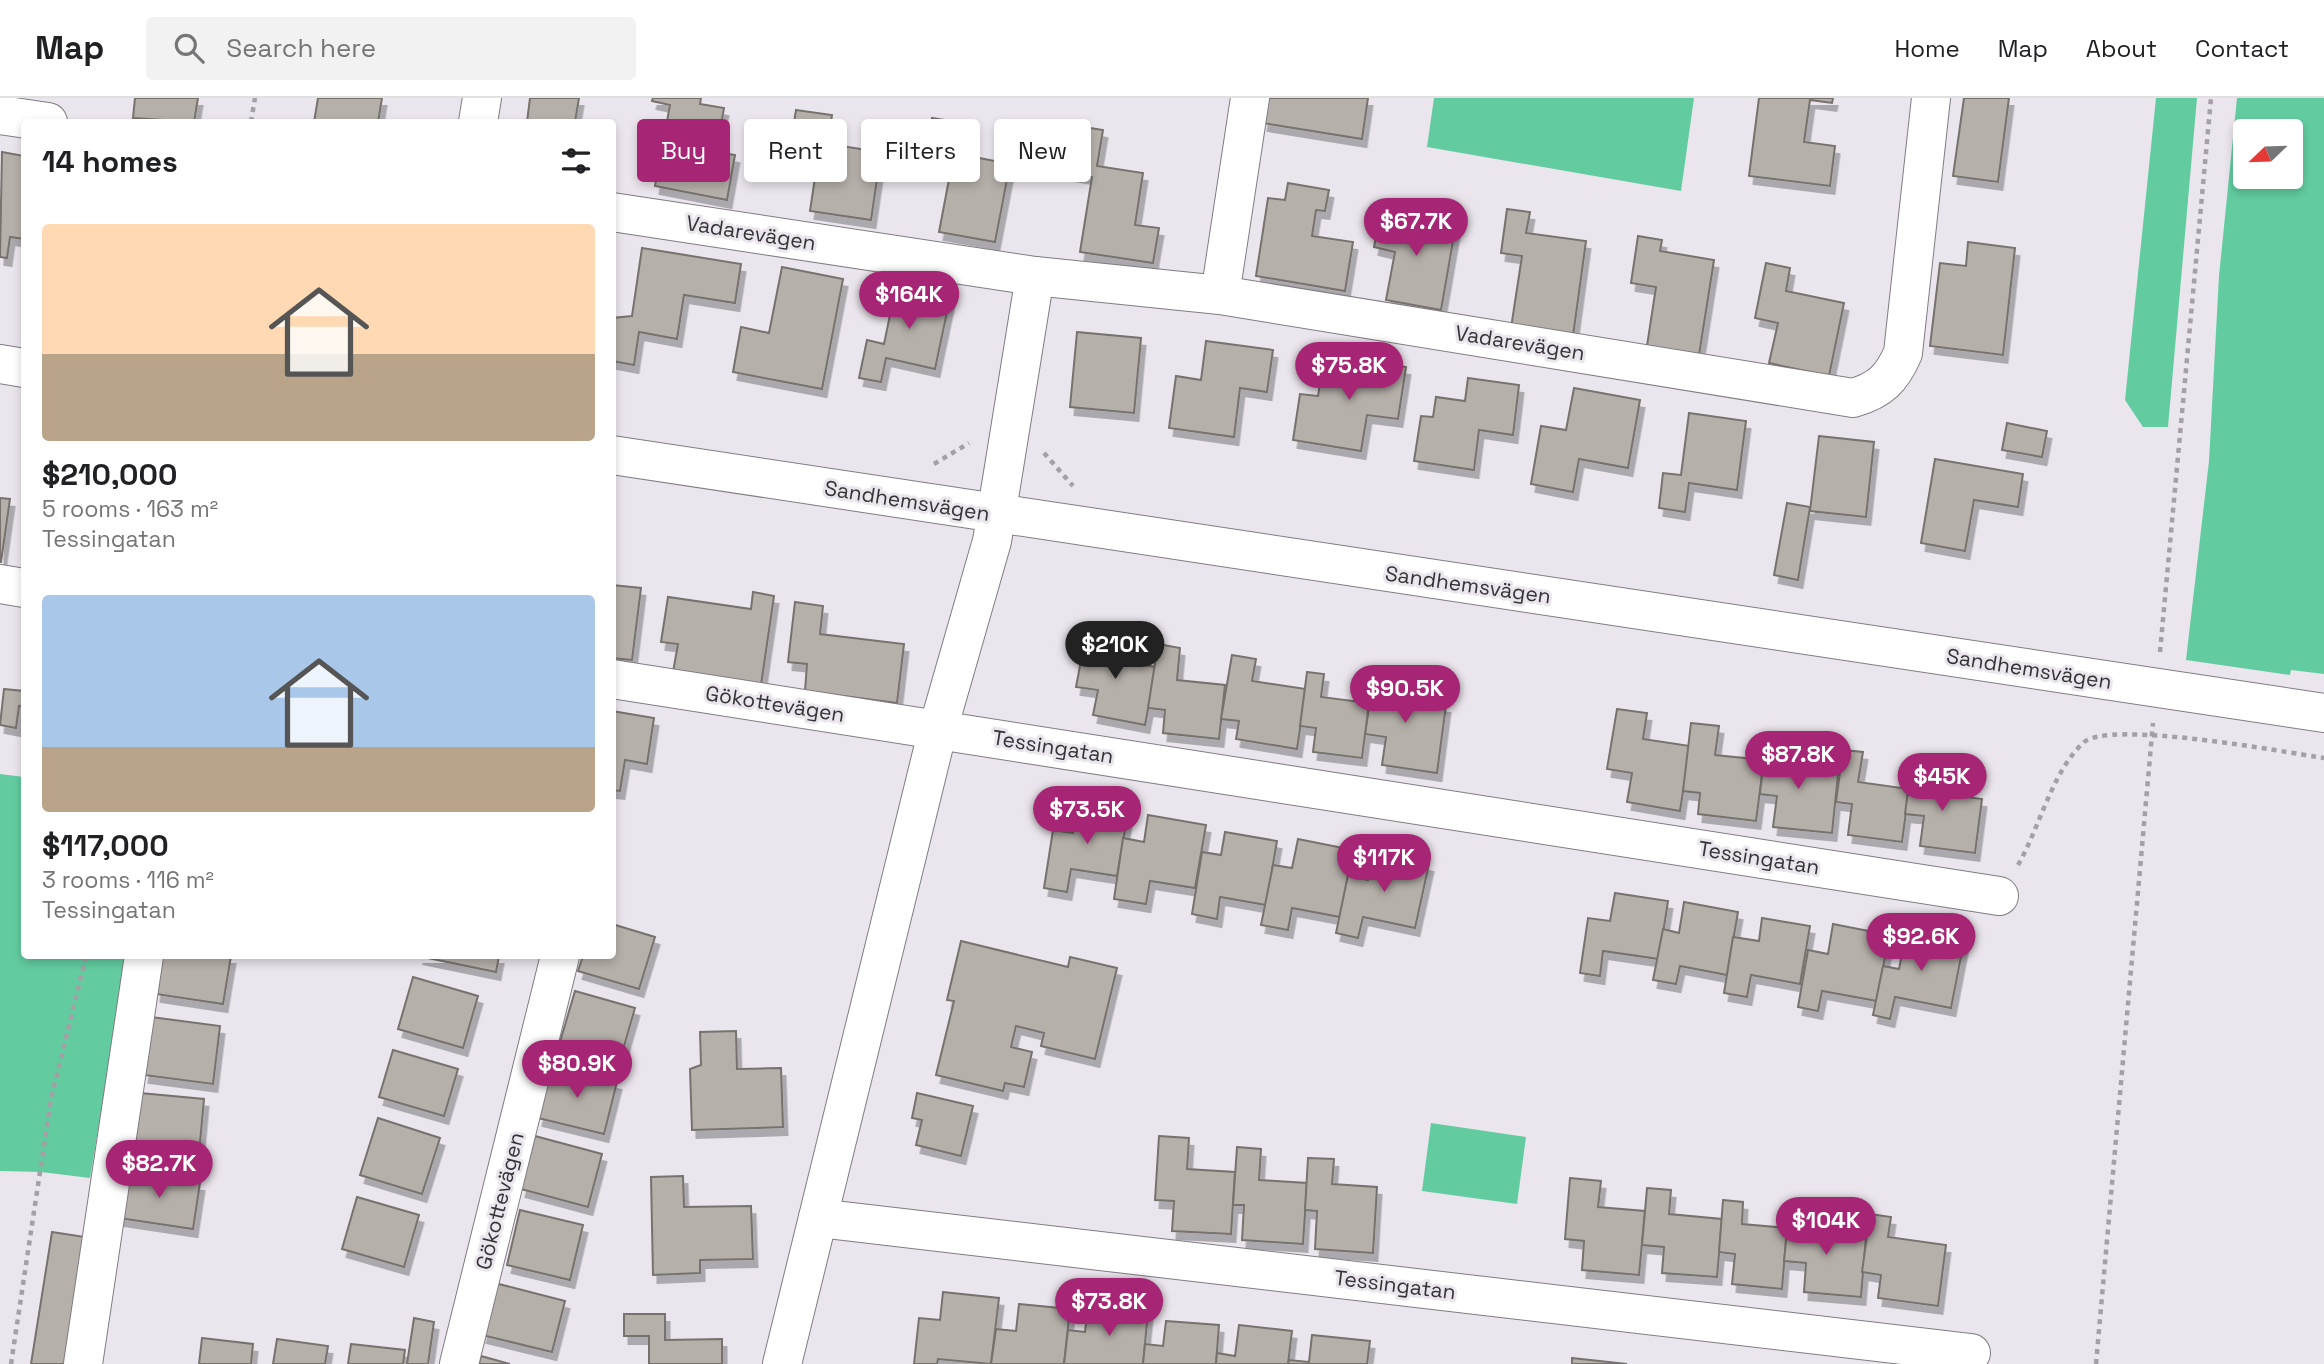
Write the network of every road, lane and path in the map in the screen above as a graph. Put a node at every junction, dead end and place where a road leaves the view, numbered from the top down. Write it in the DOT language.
graph roads {
  1 [pos="255,98"];
  2 [pos="482,98"];
  3 [pos="1250,98"];
  4 [pos="1931,98"];
  5 [pos="2211,98"];
  6 [pos="0,115"];
  7 [pos="27,119"];
  8 [pos="252,119"];
  9 [pos="478,119"];
  10 [pos="616,213"];
  11 [pos="1035,276"];
  12 [pos="1220,295"];
  13 [pos="0,364"];
  14 [pos="21,368"];
  15 [pos="616,456"];
  16 [pos="997,514"];
  17 [pos="0,584"];
  18 [pos="21,588"];
  19 [pos="616,680"];
  20 [pos="2157,688"];
  21 [pos="2324,713"];
  22 [pos="938,729"];
  23 [pos="2152,735"];
  24 [pos="2324,758"];
  25 [pos="1999,896"];
  26 [pos="85,959"];
  27 [pos="144,959"];
  28 [pos="559,959"];
  29 [pos="818,1218"];
  30 [pos="1971,1353"];
  31 [pos="11,1364"];
  32 [pos="83,1364"];
  33 [pos="459,1364"];
  34 [pos="782,1364"];
  35 [pos="2096,1364"];
  1 -- 8 [label="path"];
  2 -- 9 [label="street"];
  3 -- 12 [label="street"];
  4 -- 12 [label="street, Vadarevägen"];
  5 -- 20 [label="path"];
  6 -- 7 [label="street"];
  10 -- 11 [label="street, Vadarevägen"];
  11 -- 12 [label="street, Vadarevägen"];
  11 -- 16 [label="street"];
  13 -- 14 [label="street"];
  15 -- 16 [label="street, Sandhemsvägen"];
  16 -- 20 [label="street, Sandhemsvägen"];
  16 -- 22 [label="street"];
  17 -- 18 [label="street"];
  19 -- 22 [label="street, Gökottevägen"];
  20 -- 21 [label="street, Sandhemsvägen"];
  20 -- 23 [label="path"];
  22 -- 25 [label="street, Tessingatan"];
  22 -- 29 [label="street"];
  23 -- 24 [label="path"];
  23 -- 25 [label="path"];
  23 -- 35 [label="path"];
  26 -- 31 [label="path"];
  27 -- 32 [label="street"];
  28 -- 33 [label="street, Gökottevägen"];
  29 -- 30 [label="street, Tessingatan"];
  29 -- 34 [label="street"];
}
